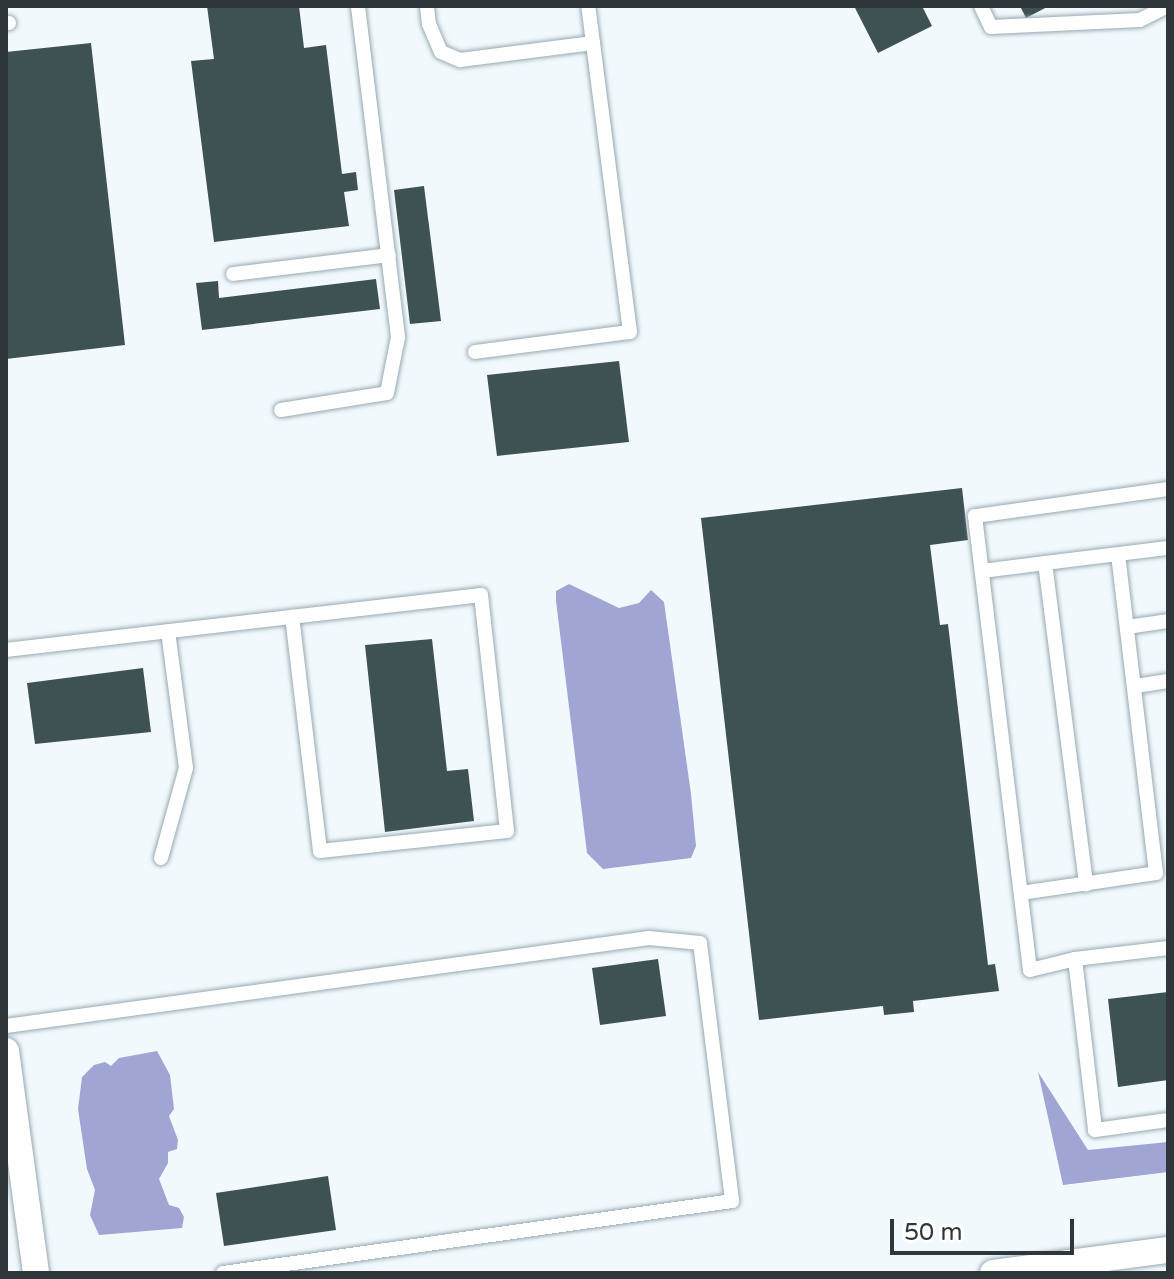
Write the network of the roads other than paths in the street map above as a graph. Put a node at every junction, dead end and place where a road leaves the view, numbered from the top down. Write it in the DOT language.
graph roads {
  1 [pos="358,6"];
  2 [pos="427,6"];
  3 [pos="588,6"];
  4 [pos="981,6"];
  5 [pos="1116,6"];
  6 [pos="1168,6"];
  7 [pos="1123,21"];
  8 [pos="593,43"];
  9 [pos="389,255"];
  10 [pos="233,274"];
  11 [pos="475,352"];
  12 [pos="281,410"];
  13 [pos="1168,489"];
  14 [pos="1168,548"];
  15 [pos="1118,555"];
  16 [pos="1045,563"];
  17 [pos="982,571"];
  18 [pos="292,617"];
  19 [pos="1168,621"];
  20 [pos="1127,627"];
  21 [pos="168,631"];
  22 [pos="6,650"];
  23 [pos="1168,681"];
  24 [pos="1136,686"];
  25 [pos="161,858"];
  26 [pos="1086,884"];
  27 [pos="1021,893"];
  28 [pos="1168,948"];
  29 [pos="1075,959"];
  30 [pos="6,1026"];
  31 [pos="6,1051"];
  32 [pos="9,1093"];
  33 [pos="1168,1120"];
  34 [pos="1168,1250"];
  35 [pos="1031,1271"];
  36 [pos="36,1273"];
  37 [pos="223,1273"];
  38 [pos="993,1273"];
  1 -- 9 [label="lane"];
  2 -- 8 [label="lane"];
  3 -- 8 [label="lane"];
  4 -- 7 [label="lane"];
  5 -- 7 [label="lane"];
  6 -- 7 [label="lane"];
  8 -- 11 [label="lane"];
  9 -- 10 [label="lane"];
  9 -- 12 [label="lane"];
  13 -- 17 [label="lane"];
  14 -- 15 [label="lane"];
  15 -- 16 [label="lane"];
  15 -- 20 [label="lane"];
  16 -- 17 [label="lane"];
  16 -- 26 [label="lane"];
  17 -- 27 [label="lane"];
  18 -- 18 [label="lane"];
  18 -- 21 [label="lane"];
  19 -- 20 [label="lane"];
  20 -- 24 [label="lane"];
  21 -- 22 [label="lane"];
  21 -- 25 [label="lane"];
  23 -- 24 [label="lane"];
  24 -- 26 [label="lane"];
  26 -- 27 [label="lane"];
  27 -- 29 [label="lane"];
  28 -- 29 [label="lane"];
  29 -- 33 [label="lane"];
  30 -- 37 [label="lane"];
  31 -- 32 [label="street"];
  32 -- 36 [label="street"];
  34 -- 35 [label="street"];
  35 -- 38 [label="street"];
}
